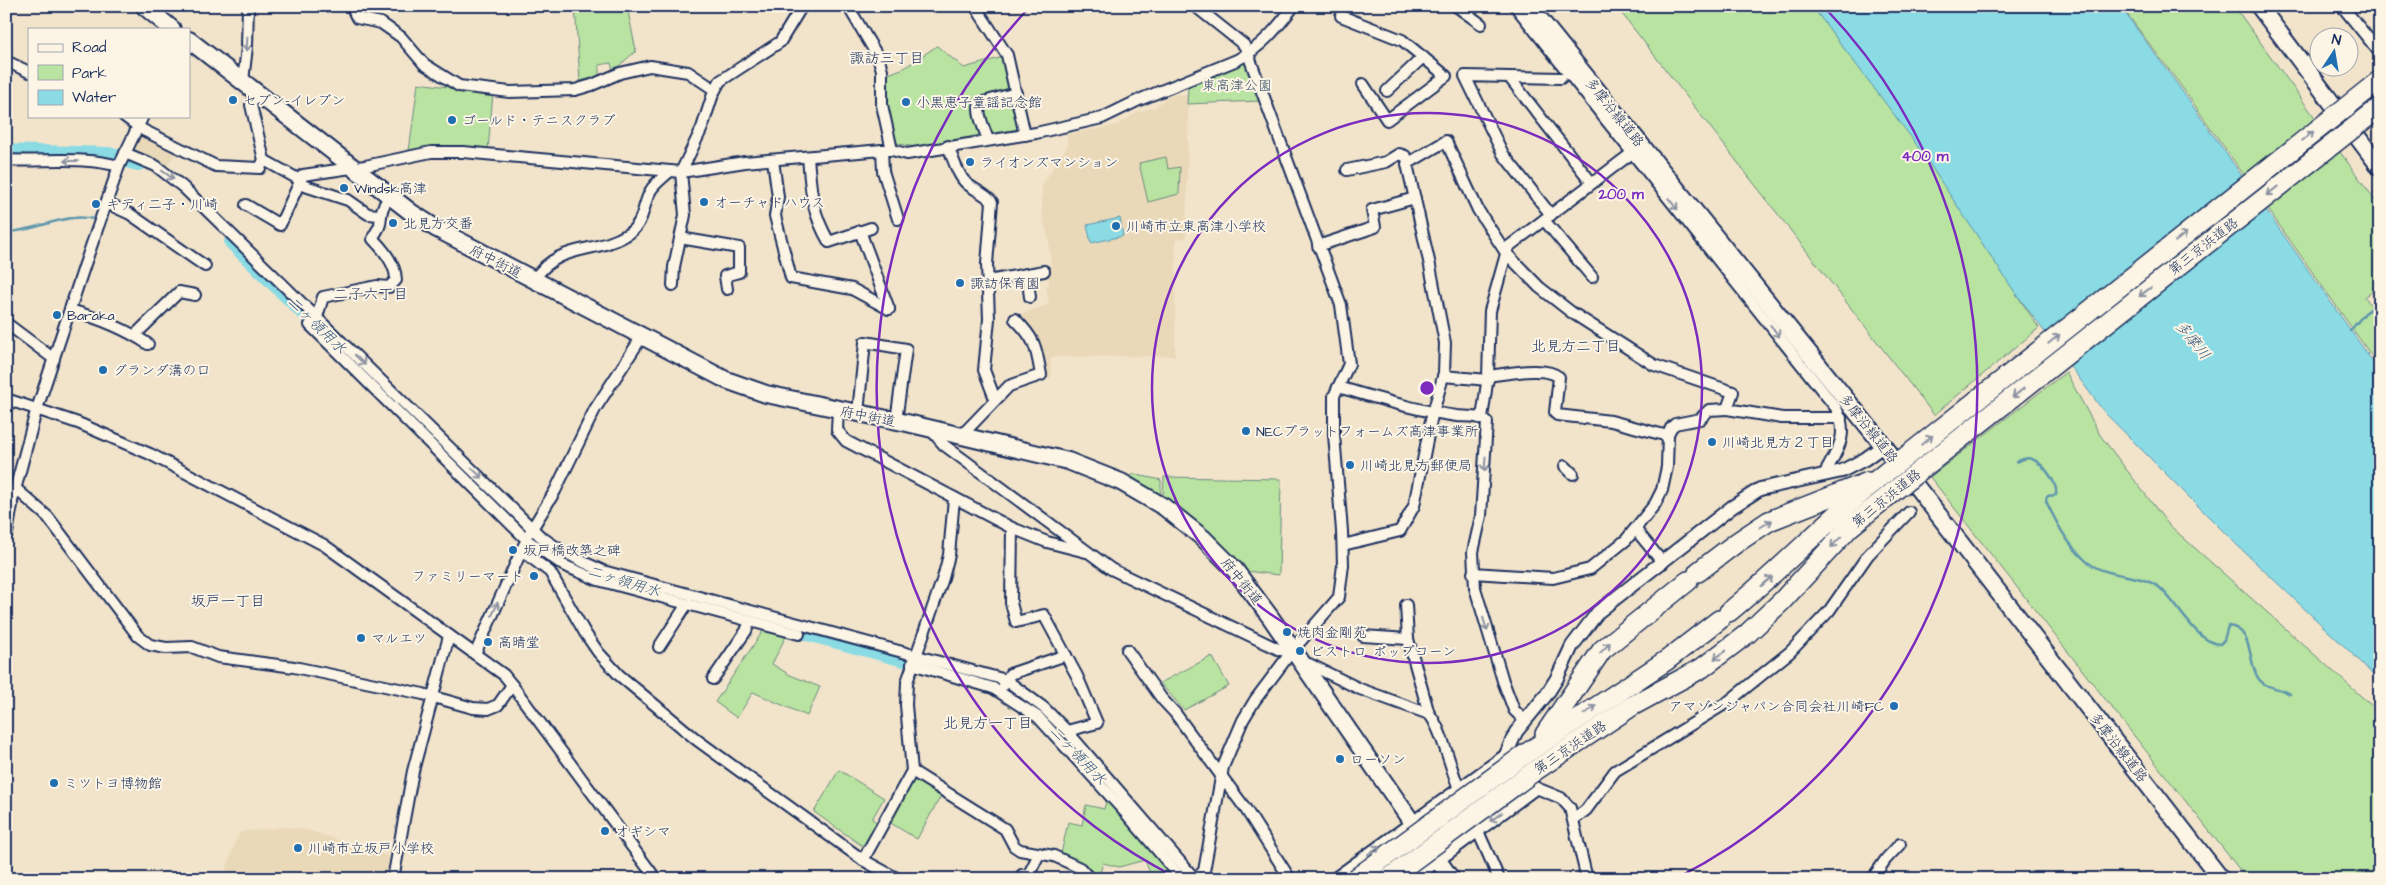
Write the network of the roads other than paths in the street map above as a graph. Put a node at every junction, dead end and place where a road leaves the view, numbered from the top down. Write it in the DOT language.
graph roads {
  1 [pos="144,6"];
  2 [pos="248,6"];
  3 [pos="802,6"];
  4 [pos="848,6"];
  5 [pos="975,6"];
  6 [pos="1195,6"];
  7 [pos="1294,6"];
  8 [pos="1456,6"];
  9 [pos="1515,6"];
  10 [pos="1529,6"];
  11 [pos="2259,6"];
  12 [pos="2342,6"];
  13 [pos="354,12"];
  14 [pos="1341,16"];
  15 [pos="1481,24"];
  16 [pos="171,28"];
  17 [pos="190,41"];
  18 [pos="2380,53"];
  19 [pos="1248,54"];
  20 [pos="1423,58"];
  21 [pos="6,61"];
  22 [pos="28,72"];
  23 [pos="1509,77"];
  24 [pos="1561,78"];
  25 [pos="2380,80"];
  26 [pos="243,81"];
  27 [pos="1363,84"];
  28 [pos="714,90"];
  29 [pos="256,91"];
  30 [pos="1387,91"];
  31 [pos="1016,93"];
  32 [pos="2380,93"];
  33 [pos="2380,107"];
  34 [pos="2353,114"];
  35 [pos="140,121"];
  36 [pos="1025,135"];
  37 [pos="988,140"];
  38 [pos="948,146"];
  39 [pos="887,150"];
  40 [pos="1632,153"];
  41 [pos="808,157"];
  42 [pos="122,159"];
  43 [pos="6,160"];
  44 [pos="264,160"];
  45 [pos="773,160"];
  46 [pos="1410,162"];
  47 [pos="352,167"];
  48 [pos="2380,167"];
  49 [pos="670,170"];
  50 [pos="1347,170"];
  51 [pos="681,172"];
  52 [pos="300,182"];
  53 [pos="1592,183"];
  54 [pos="390,196"];
  55 [pos="1415,198"];
  56 [pos="106,203"];
  57 [pos="246,205"];
  58 [pos="379,215"];
  59 [pos="1547,218"];
  60 [pos="898,220"];
  61 [pos="871,228"];
  62 [pos="860,231"];
  63 [pos="680,238"];
  64 [pos="1318,246"];
  65 [pos="1506,253"];
  66 [pos="205,266"];
  67 [pos="1044,271"];
  68 [pos="1027,274"];
  69 [pos="1592,277"];
  70 [pos="534,280"];
  71 [pos="988,281"];
  72 [pos="673,285"];
  73 [pos="727,289"];
  74 [pos="195,295"];
  75 [pos="1030,297"];
  76 [pos="70,310"];
  77 [pos="1015,319"];
  78 [pos="313,321"];
  79 [pos="6,322"];
  80 [pos="134,335"];
  81 [pos="643,335"];
  82 [pos="148,344"];
  83 [pos="54,359"];
  84 [pos="1443,376"];
  85 [pos="1488,378"];
  86 [pos="1338,387"];
  87 [pos="6,399"];
  88 [pos="995,399"];
  89 [pos="1728,409"];
  90 [pos="838,410"];
  91 [pos="36,411"];
  92 [pos="1434,412"];
  93 [pos="858,413"];
  94 [pos="1482,418"];
  95 [pos="1841,418"];
  96 [pos="896,421"];
  97 [pos="929,429"];
  98 [pos="961,436"];
  99 [pos="1668,436"];
  100 [pos="1883,446"];
  101 [pos="1565,466"];
  102 [pos="1885,473"];
  103 [pos="1573,474"];
  104 [pos="1824,475"];
  105 [pos="15,488"];
  106 [pos="954,498"];
  107 [pos="10,500"];
  108 [pos="1909,512"];
  109 [pos="1012,528"];
  110 [pos="1636,530"];
  111 [pos="6,533"];
  112 [pos="530,534"];
  113 [pos="1343,545"];
  114 [pos="521,550"];
  115 [pos="1087,552"];
  116 [pos="558,562"];
  117 [pos="1663,563"];
  118 [pos="550,572"];
  119 [pos="1473,573"];
  120 [pos="687,604"];
  121 [pos="1406,605"];
  122 [pos="750,621"];
  123 [pos="799,634"];
  124 [pos="449,636"];
  125 [pos="1363,636"];
  126 [pos="1408,639"];
  127 [pos="659,647"];
  128 [pos="1127,650"];
  129 [pos="1292,651"];
  130 [pos="475,654"];
  131 [pos="1066,655"];
  132 [pos="913,660"];
  133 [pos="1302,666"];
  134 [pos="713,679"];
  135 [pos="1006,680"];
  136 [pos="512,685"];
  137 [pos="1000,693"];
  138 [pos="431,697"];
  139 [pos="1429,714"];
  140 [pos="1525,721"];
  141 [pos="1067,731"];
  142 [pos="1537,745"];
  143 [pos="1510,756"];
  144 [pos="912,771"];
  145 [pos="1221,776"];
  146 [pos="1511,778"];
  147 [pos="1534,780"];
  148 [pos="1459,788"];
  149 [pos="1468,807"];
  150 [pos="1573,820"];
  151 [pos="1479,830"];
  152 [pos="1420,834"];
  153 [pos="1900,844"];
  154 [pos="1039,854"];
  155 [pos="863,860"];
  156 [pos="1438,860"];
  157 [pos="393,879"];
  158 [pos="656,879"];
  159 [pos="898,879"];
  160 [pos="1020,879"];
  161 [pos="1090,879"];
  162 [pos="1182,879"];
  163 [pos="1195,879"];
  164 [pos="1290,879"];
  165 [pos="1335,879"];
  166 [pos="1355,879"];
  167 [pos="1361,879"];
  168 [pos="1378,879"];
  169 [pos="1388,879"];
  170 [pos="1412,879"];
  171 [pos="1451,879"];
  172 [pos="1499,879"];
  173 [pos="1587,879"];
  174 [pos="1872,879"];
  175 [pos="2221,879"];
  1 -- 16 [label="main road"];
  2 -- 26 [label="street, one-way"];
  3 -- 28 [label="street"];
  4 -- 39 [label="street"];
  5 -- 31 [label="street"];
  6 -- 19 [label="street"];
  7 -- 19 [label="street"];
  8 -- 15 [label="street"];
  9 -- 40 [label="street"];
  10 -- 100 [label="main road, 多摩沿線道路"];
  11 -- 48 [label="main road"];
  12 -- 18 [label="street"];
  13 -- 28 [label="street"];
  14 -- 20 [label="street"];
  17 -- 26 [label="main road, 府中街道"];
  19 -- 36 [label="street"];
  19 -- 64 [label="street"];
  20 -- 27 [label="street"];
  20 -- 30 [label="street"];
  21 -- 22 [label="street"];
  23 -- 24 [label="street"];
  23 -- 53 [label="street"];
  23 -- 59 [label="street"];
  102 -- 25 [label="highway, 第三京浜道路, one-way, bridge"];
  26 -- 29 [label="main road, 府中街道"];
  28 -- 51 [label="street"];
  29 -- 44 [label="street"];
  29 -- 47 [label="main road, 府中街道"];
  31 -- 36 [label="street"];
  31 -- 37 [label="street"];
  32 -- 34 [label="street"];
  33 -- 147 [label="highway, 第三京浜道路, one-way, bridge"];
  35 -- 42 [label="street"];
  35 -- 44 [label="street"];
  36 -- 37 [label="street"];
  37 -- 38 [label="street"];
  38 -- 39 [label="street"];
  38 -- 71 [label="street"];
  39 -- 41 [label="street"];
  39 -- 60 [label="street"];
  40 -- 53 [label="street"];
  40 -- 95 [label="street, one-way"];
  41 -- 45 [label="street"];
  41 -- 62 [label="street"];
  42 -- 43 [label="street, one-way"];
  42 -- 56 [label="street"];
  42 -- 78 [label="street, one-way"];
  44 -- 52 [label="street"];
  45 -- 51 [label="street"];
  45 -- 62 [label="street"];
  46 -- 50 [label="street"];
  46 -- 55 [label="street"];
  46 -- 65 [label="street"];
  47 -- 49 [label="street"];
  47 -- 52 [label="street"];
  47 -- 54 [label="main road, 府中街道"];
  49 -- 51 [label="street"];
  49 -- 70 [label="street"];
  51 -- 63 [label="street"];
  52 -- 57 [label="street"];
  52 -- 58 [label="street"];
  53 -- 59 [label="street"];
  54 -- 58 [label="street"];
  54 -- 70 [label="main road, 府中街道"];
  55 -- 64 [label="street"];
  55 -- 84 [label="street"];
  56 -- 66 [label="street"];
  56 -- 76 [label="street"];
  58 -- 78 [label="street"];
  59 -- 65 [label="street"];
  59 -- 69 [label="street"];
  61 -- 62 [label="street"];
  63 -- 72 [label="street"];
  63 -- 73 [label="street"];
  64 -- 86 [label="street"];
  65 -- 85 [label="street"];
  65 -- 89 [label="street"];
  67 -- 68 [label="street"];
  68 -- 71 [label="street"];
  68 -- 75 [label="street"];
  70 -- 81 [label="main road, 府中街道"];
  71 -- 88 [label="street"];
  74 -- 80 [label="street"];
  76 -- 80 [label="street"];
  76 -- 83 [label="street"];
  77 -- 88 [label="street"];
  78 -- 112 [label="street"];
  79 -- 83 [label="street"];
  80 -- 82 [label="street"];
  81 -- 90 [label="main road, 府中街道"];
  81 -- 112 [label="street"];
  83 -- 91 [label="street"];
  84 -- 85 [label="street"];
  84 -- 92 [label="street"];
  85 -- 94 [label="street"];
  85 -- 99 [label="street"];
  86 -- 92 [label="street"];
  86 -- 113 [label="street"];
  87 -- 91 [label="street"];
  88 -- 98 [label="street"];
  89 -- 95 [label="street"];
  89 -- 99 [label="street"];
  90 -- 93 [label="main road, 府中街道"];
  90 -- 106 [label="street"];
  91 -- 105 [label="street"];
  91 -- 124 [label="street"];
  92 -- 94 [label="street"];
  92 -- 113 [label="street"];
  93 -- 96 [label="main road, 府中街道"];
  93 -- 96 [label="street"];
  94 -- 119 [label="street, one-way"];
  95 -- 104 [label="street"];
  96 -- 97 [label="main road, 府中街道"];
  97 -- 98 [label="main road, 府中街道"];
  97 -- 115 [label="street"];
  98 -- 129 [label="main road, 府中街道"];
  99 -- 110 [label="street"];
  100 -- 104 [label="street"];
  100 -- 175 [label="main road, 多摩沿線道路"];
  101 -- 103 [label="street"];
  142 -- 102 [label="highway, 第三京浜道路, one-way"];
  142 -- 102 [label="highway, one-way"];
  104 -- 117 [label="street"];
  105 -- 107 [label="street"];
  105 -- 138 [label="street"];
  106 -- 109 [label="street"];
  106 -- 132 [label="street"];
  107 -- 111 [label="street"];
  108 -- 150 [label="street"];
  109 -- 115 [label="street"];
  109 -- 131 [label="street"];
  110 -- 117 [label="street"];
  110 -- 119 [label="street"];
  112 -- 114 [label="street"];
  112 -- 116 [label="street"];
  112 -- 132 [label="street"];
  113 -- 129 [label="street"];
  114 -- 118 [label="street"];
  130 -- 114 [label="street, one-way"];
  115 -- 129 [label="street"];
  116 -- 118 [label="street"];
  116 -- 120 [label="street"];
  117 -- 140 [label="street"];
  118 -- 155 [label="street"];
  119 -- 140 [label="street, one-way"];
  120 -- 122 [label="street"];
  120 -- 127 [label="street"];
  121 -- 126 [label="street"];
  122 -- 123 [label="street"];
  122 -- 134 [label="street"];
  124 -- 130 [label="street"];
  124 -- 138 [label="street"];
  125 -- 126 [label="street"];
  126 -- 139 [label="street"];
  128 -- 145 [label="street"];
  129 -- 133 [label="main road, 府中街道"];
  129 -- 145 [label="street"];
  130 -- 136 [label="street"];
  131 -- 135 [label="street"];
  131 -- 141 [label="street"];
  132 -- 135 [label="street"];
  132 -- 137 [label="street"];
  132 -- 144 [label="street"];
  133 -- 139 [label="street"];
  133 -- 152 [label="main road, 府中街道"];
  135 -- 137 [label="street"];
  135 -- 141 [label="street"];
  136 -- 138 [label="street"];
  136 -- 158 [label="street"];
  137 -- 162 [label="street"];
  138 -- 157 [label="street"];
  139 -- 148 [label="street"];
  140 -- 143 [label="street"];
  141 -- 163 [label="street"];
  142 -- 143 [label="highway, 第三京浜道路"];
  143 -- 146 [label="street"];
  143 -- 148 [label="street"];
  143 -- 149 [label="street"];
  143 -- 166 [label="highway, 第三京浜道路, bridge"];
  144 -- 154 [label="street"];
  144 -- 155 [label="street"];
  145 -- 163 [label="street"];
  145 -- 164 [label="street"];
  146 -- 147 [label="street"];
  146 -- 149 [label="street"];
  147 -- 150 [label="street"];
  147 -- 151 [label="street, one-way"];
  147 -- 169 [label="highway, 第三京浜道路, bridge"];
  148 -- 149 [label="street"];
  148 -- 152 [label="street"];
  149 -- 151 [label="street"];
  149 -- 152 [label="street"];
  150 -- 173 [label="street"];
  151 -- 156 [label="street"];
  151 -- 172 [label="street"];
  152 -- 156 [label="main road, 府中街道"];
  165 -- 152 [label="street, one-way"];
  152 -- 167 [label="street"];
  152 -- 168 [label="street"];
  153 -- 174 [label="street"];
  154 -- 160 [label="street"];
  154 -- 161 [label="street"];
  155 -- 159 [label="street"];
  156 -- 170 [label="street"];
  156 -- 171 [label="main road, 府中街道"];
}
